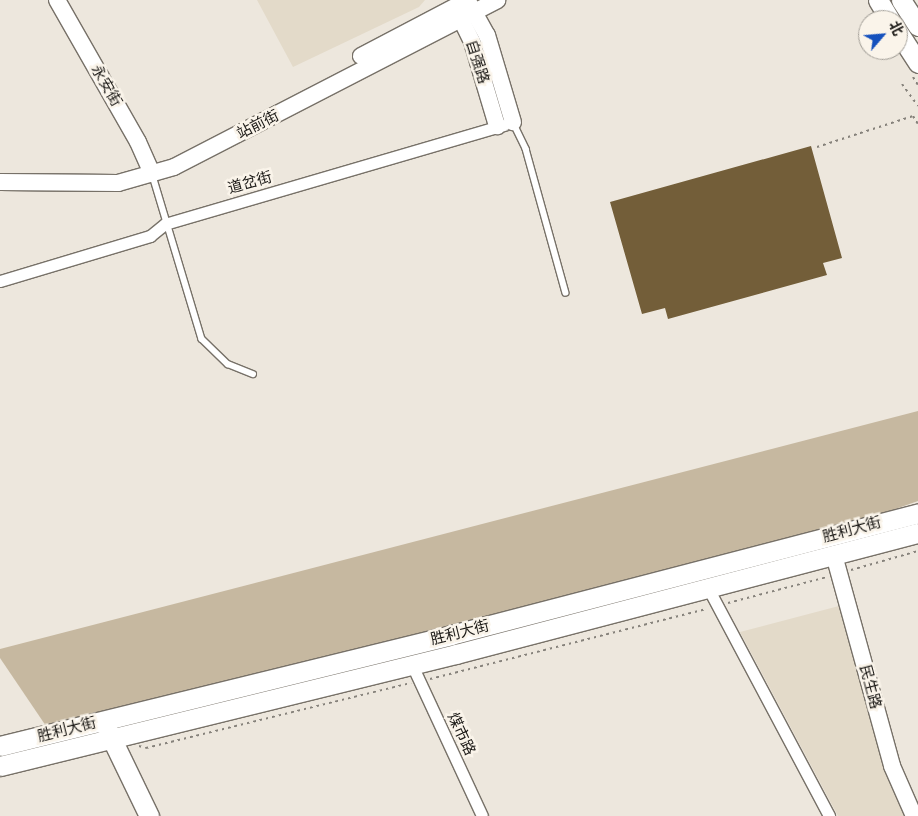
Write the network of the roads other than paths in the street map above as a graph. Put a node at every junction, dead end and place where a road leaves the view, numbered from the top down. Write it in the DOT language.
graph roads {
  1 [pos="57,0"];
  2 [pos="497,0"];
  3 [pos="907,2"];
  4 [pos="463,5"];
  5 [pos="918,26"];
  6 [pos="908,48"];
  7 [pos="918,63"];
  8 [pos="505,124"];
  9 [pos="150,169"];
  10 [pos="0,172"];
  11 [pos="0,182"];
  12 [pos="166,224"];
  13 [pos="0,281"];
  14 [pos="566,293"];
  15 [pos="253,374"];
  16 [pos="918,513"];
  17 [pos="918,533"];
  18 [pos="834,555"];
  19 [pos="708,588"];
  20 [pos="416,673"];
  21 [pos="104,721"];
  22 [pos="112,739"];
  23 [pos="0,746"];
  24 [pos="0,766"];
  25 [pos="149,816"];
  26 [pos="482,816"];
  27 [pos="830,816"];
  28 [pos="914,816"];
  1 -- 9 [label="main road, 永安街"];
  2 -- 4 [label="main road, 站前街"];
  3 -- 5 [label="main road"];
  4 -- 8 [label="main road, 自强路"];
  4 -- 9 [label="main road, 站前街"];
  6 -- 7 [label="main road"];
  8 -- 12 [label="street, 道岔街"];
  8 -- 14 [label="lane"];
  9 -- 10 [label="main road, 站前街"];
  9 -- 11 [label="main road, 站前街"];
  9 -- 12 [label="lane"];
  12 -- 13 [label="street, 道岔街"];
  12 -- 15 [label="lane"];
  16 -- 21 [label="main road, 胜利大街"];
  17 -- 18 [label="main road, 胜利大街"];
  18 -- 19 [label="main road, 胜利大街"];
  18 -- 28 [label="main road, 民生路"];
  19 -- 20 [label="main road, 胜利大街"];
  19 -- 27 [label="street"];
  20 -- 22 [label="main road, 胜利大街"];
  20 -- 26 [label="street, 煤市路"];
  21 -- 22 [label="main road"];
  21 -- 23 [label="main road, 胜利大街"];
  22 -- 24 [label="main road, 胜利大街"];
  22 -- 25 [label="main road"];
}
